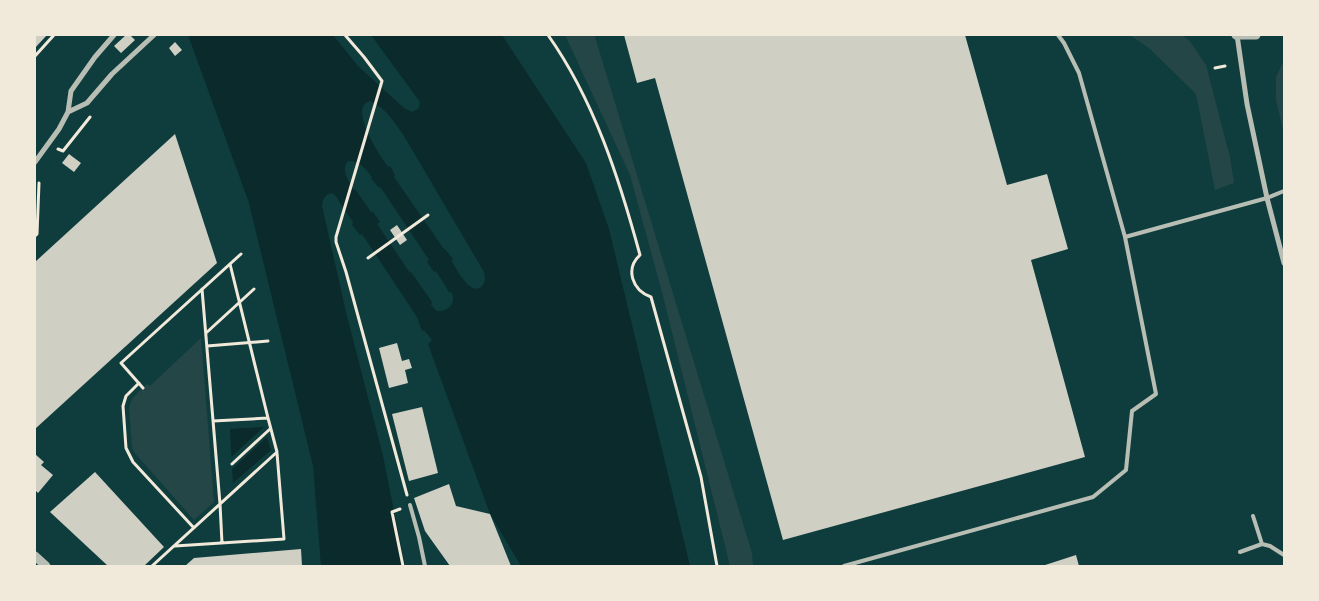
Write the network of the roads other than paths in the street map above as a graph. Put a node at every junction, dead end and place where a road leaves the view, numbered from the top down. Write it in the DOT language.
graph roads {
  1 [pos="114,35"];
  2 [pos="154,35"];
  3 [pos="1058,35"];
  4 [pos="1237,35"];
  5 [pos="1256,35"];
  6 [pos="68,112"];
  7 [pos="35,162"];
  8 [pos="1284,191"];
  9 [pos="1267,198"];
  10 [pos="1125,236"];
  11 [pos="1284,263"];
  12 [pos="410,505"];
  13 [pos="1253,516"];
  14 [pos="1262,544"];
  15 [pos="1240,552"];
  16 [pos="1284,555"];
  17 [pos="35,556"];
  18 [pos="46,566"];
  19 [pos="425,566"];
  20 [pos="844,566"];
  1 -- 6 [label="street"];
  2 -- 6 [label="street"];
  3 -- 10 [label="lane"];
  4 -- 5 [label="street"];
  4 -- 9 [label="street"];
  6 -- 7 [label="street"];
  8 -- 9 [label="lane"];
  9 -- 10 [label="lane"];
  9 -- 11 [label="street"];
  10 -- 20 [label="lane"];
  12 -- 19 [label="lane"];
  13 -- 14 [label="lane"];
  14 -- 15 [label="lane"];
  14 -- 16 [label="lane"];
  17 -- 18 [label="street"];
}
